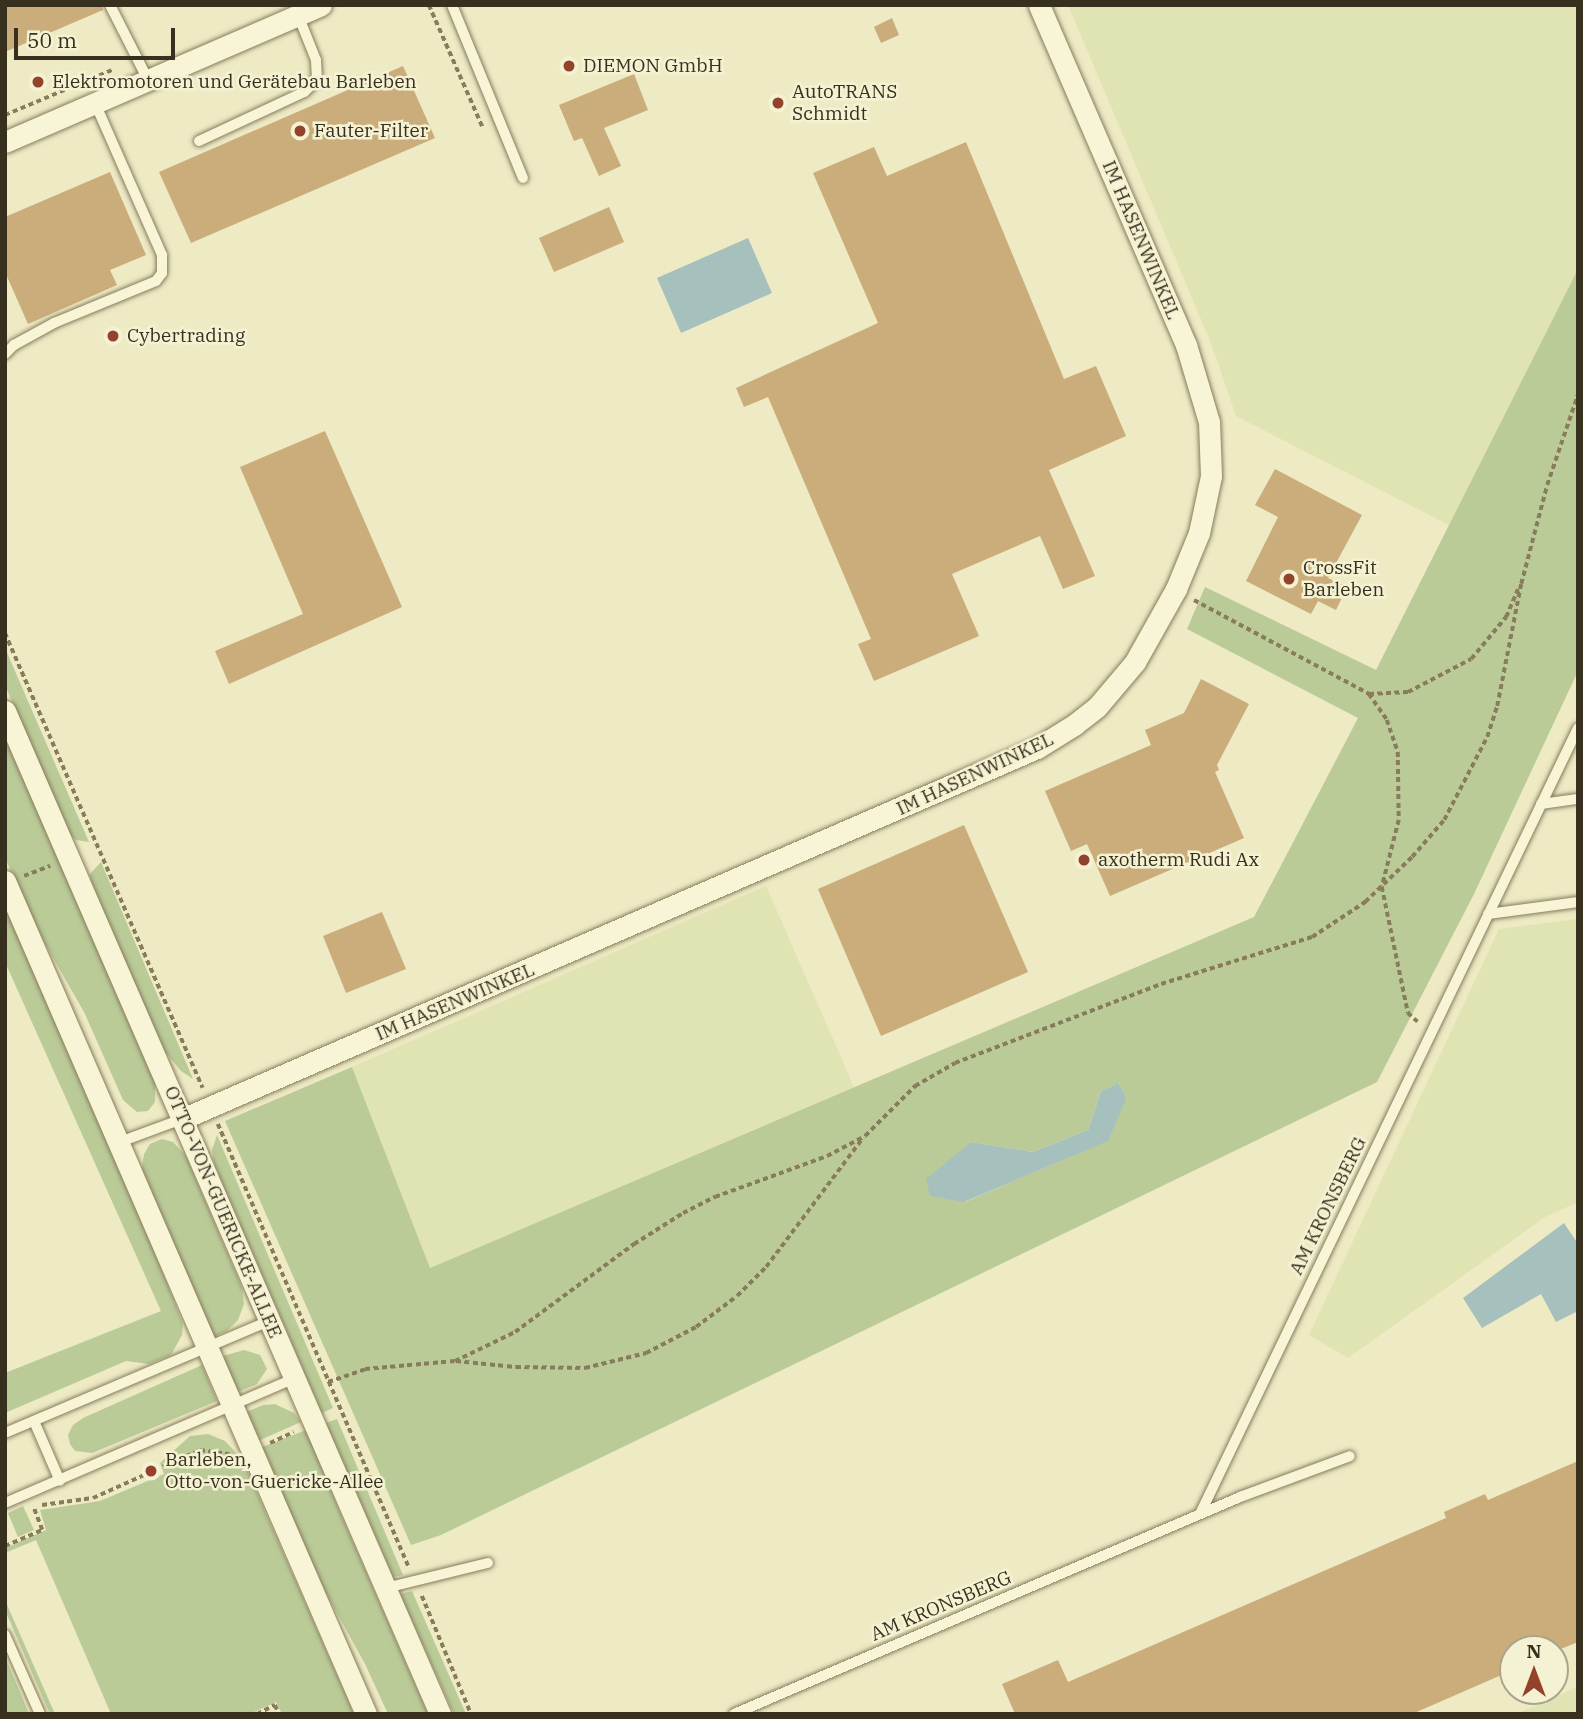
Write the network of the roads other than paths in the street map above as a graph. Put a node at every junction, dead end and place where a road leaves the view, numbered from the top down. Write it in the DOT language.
graph roads {
  1 [pos="110,5"];
  2 [pos="321,5"];
  3 [pos="452,5"];
  4 [pos="1039,5"];
  5 [pos="298,15"];
  6 [pos="148,80"];
  7 [pos="95,103"];
  8 [pos="200,141"];
  9 [pos="5,142"];
  10 [pos="523,178"];
  11 [pos="5,354"];
  12 [pos="5,711"];
  13 [pos="1578,728"];
  14 [pos="1578,799"];
  15 [pos="1541,804"];
  16 [pos="6,882"];
  17 [pos="1578,902"];
  18 [pos="1488,914"];
  19 [pos="182,1119"];
  20 [pos="117,1143"];
  21 [pos="270,1321"];
  22 [pos="205,1348"];
  23 [pos="295,1378"];
  24 [pos="230,1406"];
  25 [pos="34,1421"];
  26 [pos="5,1433"];
  27 [pos="1350,1456"];
  28 [pos="60,1481"];
  29 [pos="5,1503"];
  30 [pos="1200,1514"];
  31 [pos="488,1563"];
  32 [pos="386,1588"];
  33 [pos="5,1635"];
  34 [pos="40,1714"];
  35 [pos="366,1714"];
  36 [pos="440,1714"];
  37 [pos="734,1714"];
  1 -- 6 [label="lane"];
  2 -- 5 [label="street"];
  3 -- 10 [label="lane"];
  4 -- 19 [label="street, IM HASENWINKEL"];
  5 -- 6 [label="street"];
  5 -- 8 [label="lane"];
  6 -- 7 [label="street"];
  7 -- 9 [label="street"];
  7 -- 11 [label="lane"];
  12 -- 19 [label="street, OTTO-VON-GUERICKE-ALLEE"];
  13 -- 15 [label="lane, AM KRONSBERG"];
  14 -- 15 [label="lane"];
  15 -- 18 [label="lane, AM KRONSBERG"];
  16 -- 20 [label="street"];
  17 -- 18 [label="lane"];
  18 -- 30 [label="lane, AM KRONSBERG"];
  19 -- 20 [label="lane"];
  19 -- 21 [label="street, OTTO-VON-GUERICKE-ALLEE"];
  20 -- 22 [label="street"];
  21 -- 22 [label="lane"];
  21 -- 23 [label="street, OTTO-VON-GUERICKE-ALLEE"];
  22 -- 24 [label="street"];
  22 -- 25 [label="lane"];
  23 -- 24 [label="lane"];
  23 -- 32 [label="street, OTTO-VON-GUERICKE-ALLEE"];
  24 -- 28 [label="lane"];
  24 -- 35 [label="street"];
  25 -- 26 [label="lane"];
  25 -- 28 [label="lane"];
  27 -- 30 [label="lane, AM KRONSBERG"];
  28 -- 29 [label="lane"];
  30 -- 37 [label="lane, AM KRONSBERG"];
  31 -- 32 [label="lane"];
  32 -- 36 [label="street, OTTO-VON-GUERICKE-ALLEE"];
  33 -- 34 [label="lane"];
}
